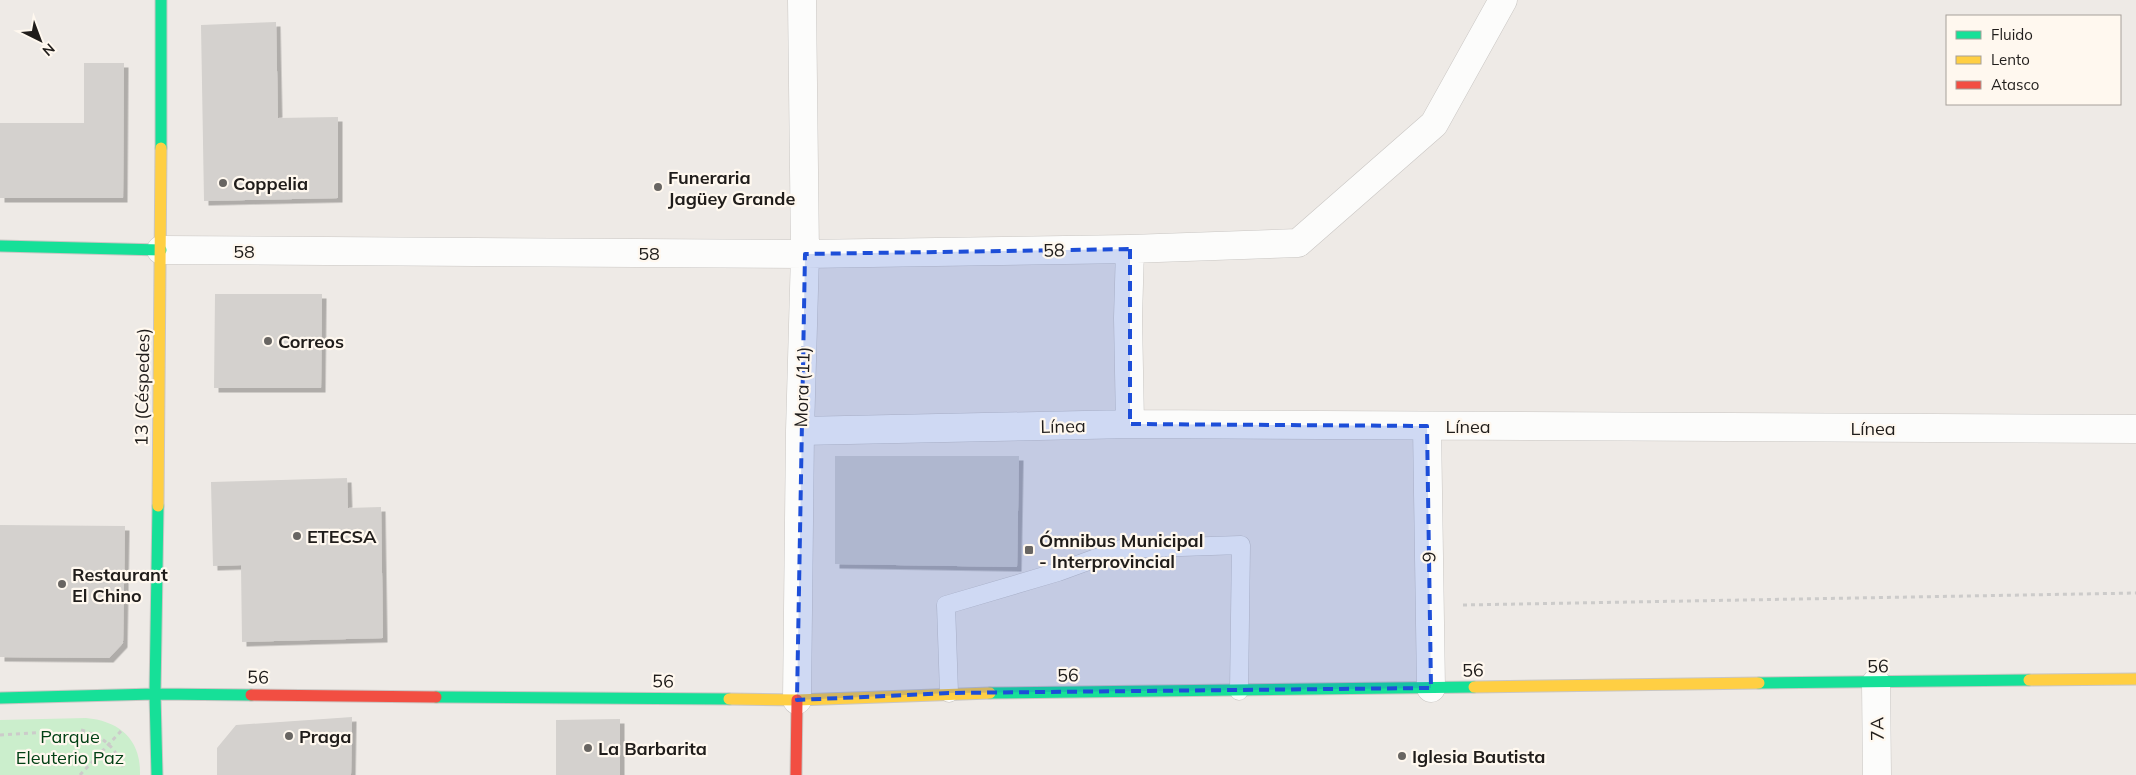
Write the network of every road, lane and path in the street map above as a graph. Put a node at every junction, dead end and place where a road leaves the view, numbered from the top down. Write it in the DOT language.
graph roads {
  1 [pos="161,0"];
  2 [pos="802,0"];
  3 [pos="1503,0"];
  4 [pos="0,246"];
  5 [pos="1130,249"];
  6 [pos="161,250"];
  7 [pos="805,254"];
  8 [pos="1130,424"];
  9 [pos="1426,426"];
  10 [pos="2136,429"];
  11 [pos="800,430"];
  12 [pos="2136,593"];
  13 [pos="1430,606"];
  14 [pos="2136,679"];
  15 [pos="1876,683"];
  16 [pos="1431,688"];
  17 [pos="1239,691"];
  18 [pos="155,694"];
  19 [pos="949,694"];
  20 [pos="0,698"];
  21 [pos="797,700"];
  22 [pos="122,729"];
  23 [pos="80,730"];
  24 [pos="53,731"];
  25 [pos="0,735"];
  26 [pos="109,744"];
  27 [pos="124,772"];
  28 [pos="80,775"];
  29 [pos="156,775"];
  30 [pos="796,775"];
  31 [pos="1877,775"];
  1 -- 6 [label="main road, 13 (Céspedes)"];
  2 -- 7 [label="street, Mora (11)"];
  3 -- 5 [label="street, 58"];
  4 -- 6 [label="main road, 58"];
  5 -- 7 [label="street, 58"];
  5 -- 8 [label="street"];
  6 -- 7 [label="street, 58"];
  6 -- 18 [label="main road, 13 (Céspedes)"];
  7 -- 11 [label="street, Mora (11)"];
  8 -- 9 [label="street, Línea"];
  8 -- 11 [label="street, Línea"];
  9 -- 10 [label="street, Línea"];
  9 -- 13 [label="street, 9"];
  11 -- 21 [label="street, Mora (11)"];
  12 -- 13 [label="path"];
  13 -- 16 [label="street, 9"];
  14 -- 15 [label="main road, 56"];
  15 -- 16 [label="main road, 56"];
  15 -- 31 [label="street, 7A"];
  16 -- 17 [label="main road, 56"];
  17 -- 19 [label="main road, 56"];
  17 -- 19 [label="lane"];
  18 -- 20 [label="main road, 56"];
  18 -- 21 [label="main road, 56"];
  18 -- 29 [label="main road, 13 (Céspedes)"];
  19 -- 21 [label="main road, 56"];
  21 -- 30 [label="main road, Mora (11)"];
  22 -- 26 [label="path"];
  23 -- 26 [label="path"];
  24 -- 25 [label="path"];
  26 -- 27 [label="path"];
  26 -- 28 [label="path"];
}
